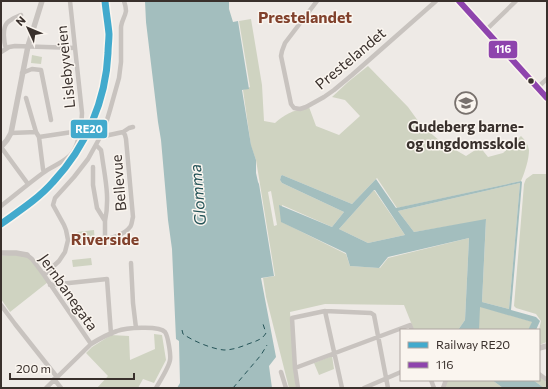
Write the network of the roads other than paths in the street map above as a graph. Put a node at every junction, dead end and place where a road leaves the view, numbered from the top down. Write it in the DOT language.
graph roads {
  1 [pos="42,1"];
  2 [pos="70,1"];
  3 [pos="124,1"];
  4 [pos="317,1"];
  5 [pos="436,1"];
  6 [pos="459,1"];
  7 [pos="516,1"];
  8 [pos="21,15"];
  9 [pos="485,31"];
  10 [pos="28,46"];
  11 [pos="75,48"];
  12 [pos="6,49"];
  13 [pos="1,52"];
  14 [pos="25,60"];
  15 [pos="32,69"];
  16 [pos="22,73"];
  17 [pos="547,79"];
  18 [pos="538,87"];
  19 [pos="26,98"];
  20 [pos="547,98"];
  21 [pos="51,120"];
  22 [pos="133,127"];
  23 [pos="79,131"];
  24 [pos="36,132"];
  25 [pos="123,132"];
  26 [pos="10,133"];
  27 [pos="39,137"];
  28 [pos="100,137"];
  29 [pos="96,144"];
  30 [pos="1,147"];
  31 [pos="93,167"];
  32 [pos="44,172"];
  33 [pos="28,184"];
  34 [pos="1,206"];
  35 [pos="105,221"];
  36 [pos="1,253"];
  37 [pos="27,255"];
  38 [pos="131,263"];
  39 [pos="44,275"];
  40 [pos="50,285"];
  41 [pos="1,305"];
  42 [pos="325,311"];
  43 [pos="136,328"];
  44 [pos="412,329"];
  45 [pos="111,334"];
  46 [pos="378,336"];
  47 [pos="91,344"];
  48 [pos="334,353"];
  49 [pos="296,368"];
  50 [pos="281,372"];
  51 [pos="400,372"];
  52 [pos="56,378"];
  53 [pos="386,378"];
  54 [pos="46,388"];
  55 [pos="61,388"];
  56 [pos="156,388"];
  57 [pos="286,388"];
  58 [pos="298,388"];
  59 [pos="342,388"];
  60 [pos="364,388"];
  61 [pos="388,388"];
  1 -- 10 [label="street"];
  2 -- 11 [label="street, Lislebyveien"];
  3 -- 28 [label="street"];
  4 -- 5 [label="street, Prestelandet"];
  6 -- 9 [label="street"];
  7 -- 9 [label="street"];
  8 -- 12 [label="street"];
  9 -- 18 [label="street"];
  10 -- 11 [label="street"];
  10 -- 12 [label="street"];
  10 -- 14 [label="street"];
  11 -- 23 [label="street, Lislebyveien"];
  12 -- 13 [label="street"];
  14 -- 15 [label="street"];
  14 -- 16 [label="street"];
  15 -- 16 [label="street"];
  15 -- 21 [label="street"];
  16 -- 26 [label="street"];
  17 -- 18 [label="street"];
  18 -- 20 [label="street"];
  19 -- 24 [label="street"];
  22 -- 25 [label="street"];
  23 -- 27 [label="street"];
  23 -- 32 [label="street, Lislebyveien"];
  24 -- 26 [label="street"];
  24 -- 27 [label="street"];
  25 -- 28 [label="street"];
  25 -- 35 [label="street, Bellevue"];
  26 -- 30 [label="street"];
  27 -- 32 [label="street"];
  28 -- 29 [label="street"];
  29 -- 35 [label="street"];
  29 -- 39 [label="street"];
  30 -- 33 [label="street"];
  31 -- 35 [label="street"];
  32 -- 33 [label="street, Lislebyveien"];
  33 -- 34 [label="street, Lislebyveien"];
  36 -- 37 [label="street"];
  37 -- 39 [label="street, Jernbanegata"];
  38 -- 43 [label="street"];
  39 -- 40 [label="street, Jernbanegata"];
  40 -- 45 [label="street"];
  40 -- 47 [label="street, Jernbanegata"];
  41 -- 52 [label="street"];
  42 -- 46 [label="street"];
  42 -- 48 [label="street"];
  42 -- 49 [label="street"];
  43 -- 45 [label="street"];
  43 -- 56 [label="street"];
  44 -- 46 [label="street"];
  45 -- 47 [label="street"];
  46 -- 48 [label="street"];
  46 -- 53 [label="street"];
  47 -- 52 [label="street"];
  48 -- 49 [label="street"];
  48 -- 59 [label="street"];
  49 -- 58 [label="street"];
  50 -- 57 [label="street"];
  51 -- 53 [label="street"];
  52 -- 54 [label="street"];
  52 -- 55 [label="street"];
  53 -- 60 [label="street"];
  53 -- 61 [label="street"];
}
